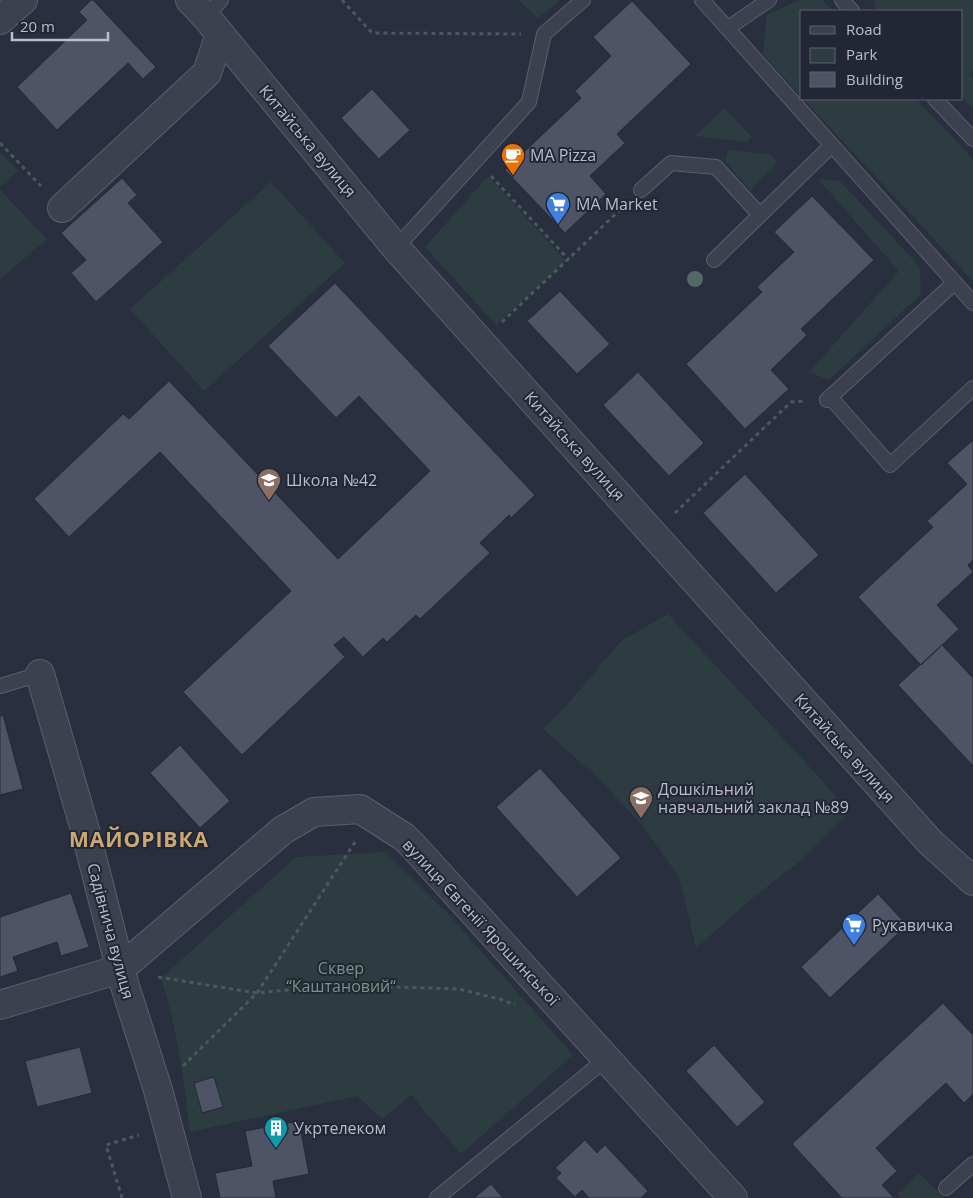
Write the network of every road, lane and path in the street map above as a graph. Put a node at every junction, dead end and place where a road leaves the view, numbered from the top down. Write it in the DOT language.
graph roads {
  1 [pos="24,0"];
  2 [pos="342,0"];
  3 [pos="583,0"];
  4 [pos="702,0"];
  5 [pos="769,0"];
  6 [pos="842,0"];
  7 [pos="851,10"];
  8 [pos="209,13"];
  9 [pos="0,20"];
  10 [pos="728,28"];
  11 [pos="544,34"];
  12 [pos="936,100"];
  13 [pos="973,138"];
  14 [pos="0,143"];
  15 [pos="832,145"];
  16 [pos="488,173"];
  17 [pos="641,190"];
  18 [pos="62,208"];
  19 [pos="760,215"];
  20 [pos="396,248"];
  21 [pos="568,260"];
  22 [pos="714,260"];
  23 [pos="954,283"];
  24 [pos="973,304"];
  25 [pos="496,327"];
  26 [pos="973,388"];
  27 [pos="829,399"];
  28 [pos="669,518"];
  29 [pos="40,674"];
  30 [pos="0,686"];
  31 [pos="356,840"];
  32 [pos="973,880"];
  33 [pos="120,969"];
  34 [pos="152,976"];
  35 [pos="258,993"];
  36 [pos="0,1005"];
  37 [pos="519,1007"];
  38 [pos="606,1059"];
  39 [pos="158,1090"];
  40 [pos="168,1126"];
  41 [pos="973,1164"];
  42 [pos="946,1188"];
  43 [pos="122,1198"];
  44 [pos="187,1198"];
  45 [pos="437,1198"];
  46 [pos="733,1198"];
  1 -- 9 [label="street"];
  2 -- 11 [label="path"];
  3 -- 11 [label="lane"];
  4 -- 10 [label="lane"];
  5 -- 10 [label="lane"];
  6 -- 7 [label="lane"];
  8 -- 18 [label="street"];
  8 -- 20 [label="street, Китайська вулиця"];
  10 -- 15 [label="lane"];
  11 -- 20 [label="lane"];
  12 -- 13 [label="lane"];
  14 -- 18 [label="path"];
  15 -- 19 [label="lane"];
  15 -- 23 [label="lane"];
  16 -- 21 [label="path"];
  17 -- 19 [label="lane"];
  17 -- 21 [label="path"];
  19 -- 22 [label="lane"];
  20 -- 32 [label="street, Китайська вулиця"];
  21 -- 25 [label="path"];
  23 -- 24 [label="lane"];
  23 -- 27 [label="lane"];
  26 -- 27 [label="lane"];
  27 -- 28 [label="path"];
  29 -- 30 [label="lane, Садівнича вулиця"];
  29 -- 33 [label="street, Садівнича вулиця"];
  31 -- 35 [label="path"];
  33 -- 36 [label="street"];
  33 -- 38 [label="street, вулиця Євгенії Ярошинської"];
  33 -- 39 [label="street, Садівнича вулиця"];
  34 -- 35 [label="path"];
  35 -- 37 [label="path"];
  35 -- 39 [label="path"];
  38 -- 45 [label="lane"];
  38 -- 46 [label="street, вулиця Євгенії Ярошинської"];
  39 -- 40 [label="street, Садівнича вулиця"];
  40 -- 43 [label="path"];
  40 -- 44 [label="street, Садівнича вулиця"];
  41 -- 42 [label="lane"];
}
